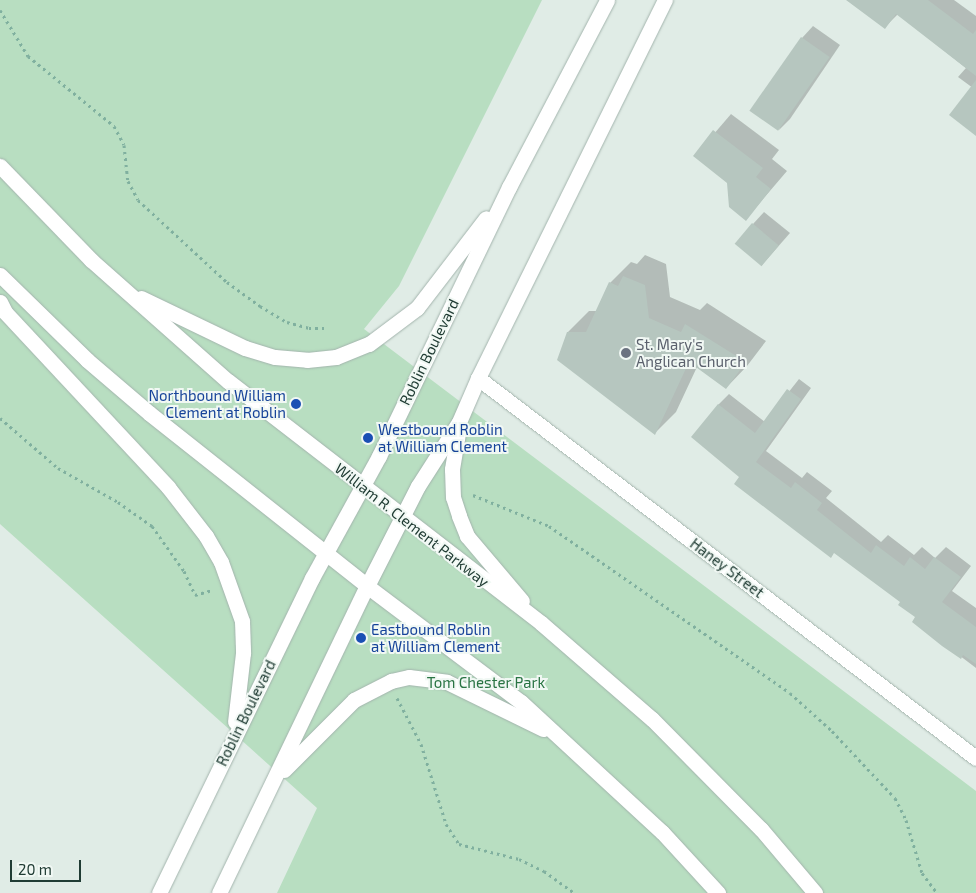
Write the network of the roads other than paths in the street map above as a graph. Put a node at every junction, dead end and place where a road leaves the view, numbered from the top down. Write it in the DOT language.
graph roads {
  1 [pos="606,0"];
  2 [pos="665,0"];
  3 [pos="0,166"];
  4 [pos="509,187"];
  5 [pos="0,276"];
  6 [pos="121,288"];
  7 [pos="0,302"];
  8 [pos="478,378"];
  9 [pos="460,422"];
  10 [pos="361,486"];
  11 [pos="401,518"];
  12 [pos="325,553"];
  13 [pos="367,586"];
  14 [pos="541,623"];
  15 [pos="232,738"];
  16 [pos="562,738"];
  17 [pos="976,758"];
  18 [pos="276,779"];
  19 [pos="159,893"];
  20 [pos="219,893"];
  21 [pos="718,893"];
  22 [pos="815,893"];
  1 -- 4 [label="main road, Roblin Boulevard"];
  2 -- 8 [label="main road"];
  3 -- 6 [label="main road, William R. Clement Parkway"];
  4 -- 6 [label="main road"];
  4 -- 10 [label="main road, Roblin Boulevard"];
  5 -- 12 [label="main road"];
  6 -- 10 [label="main road, William R. Clement Parkway"];
  7 -- 15 [label="main road"];
  8 -- 9 [label="main road"];
  8 -- 17 [label="main road, Haney Street"];
  9 -- 11 [label="main road"];
  9 -- 14 [label="main road"];
  10 -- 11 [label="main road, William R. Clement Parkway"];
  10 -- 12 [label="main road, Roblin Boulevard"];
  11 -- 13 [label="main road"];
  11 -- 14 [label="main road, William R. Clement Parkway"];
  12 -- 13 [label="main road"];
  12 -- 15 [label="main road, Roblin Boulevard"];
  13 -- 16 [label="main road"];
  13 -- 18 [label="main road"];
  14 -- 22 [label="main road, William R. Clement Parkway"];
  15 -- 19 [label="main road, Roblin Boulevard"];
  16 -- 18 [label="main road"];
  16 -- 21 [label="main road"];
  18 -- 20 [label="main road"];
}
